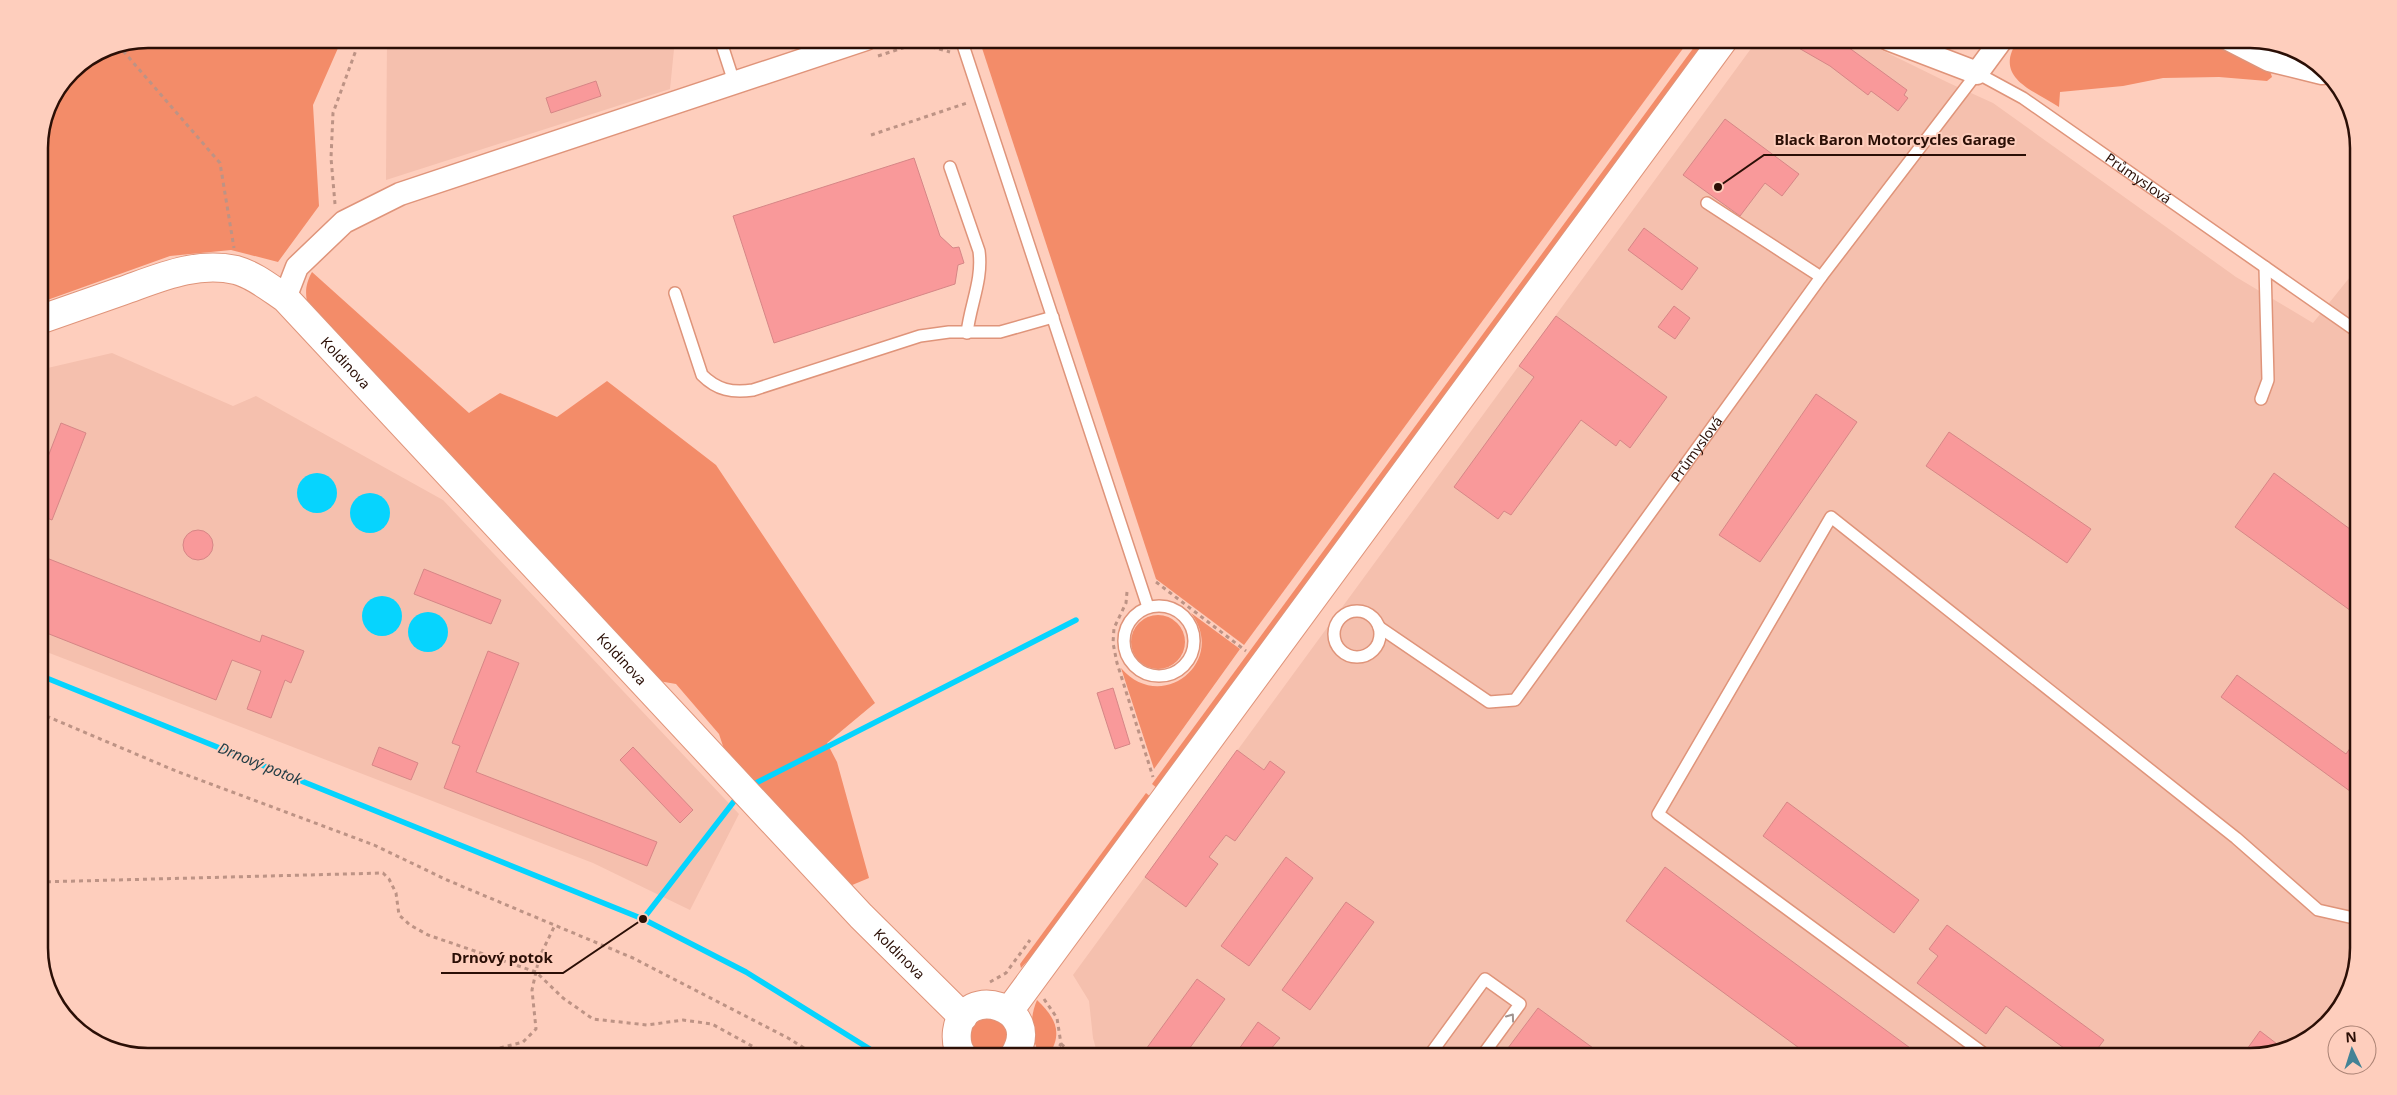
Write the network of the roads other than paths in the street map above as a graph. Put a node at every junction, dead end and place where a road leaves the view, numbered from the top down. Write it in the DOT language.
graph roads {
  1 [pos="723,48"];
  2 [pos="838,48"];
  3 [pos="964,48"];
  4 [pos="1717,48"];
  5 [pos="1898,48"];
  6 [pos="1995,48"];
  7 [pos="2246,48"];
  8 [pos="2313,71"];
  9 [pos="1976,73"];
  10 [pos="734,82"];
  11 [pos="950,167"];
  12 [pos="1707,203"];
  13 [pos="2265,267"];
  14 [pos="1821,277"];
  15 [pos="675,293"];
  16 [pos="285,298"];
  17 [pos="48,317"];
  18 [pos="1053,317"];
  19 [pos="2349,326"];
  20 [pos="967,333"];
  21 [pos="2261,399"];
  22 [pos="1148,607"];
  23 [pos="1379,627"];
  24 [pos="2350,916"];
  25 [pos="1009,1011"];
  26 [pos="963,1016"];
  27 [pos="958,1048"];
  28 [pos="1017,1048"];
  29 [pos="1435,1048"];
  30 [pos="1488,1048"];
  31 [pos="1976,1048"];
  1 -- 10 [label="lane"];
  2 -- 10 [label="street"];
  3 -- 18 [label="lane"];
  4 -- 25 [label="main road"];
  5 -- 9 [label="street, Průmyslová"];
  6 -- 9 [label="street"];
  7 -- 8 [label="street"];
  9 -- 13 [label="lane, Průmyslová"];
  9 -- 14 [label="lane, Průmyslová"];
  10 -- 16 [label="street"];
  11 -- 20 [label="lane"];
  12 -- 14 [label="lane"];
  13 -- 19 [label="lane, Průmyslová"];
  13 -- 21 [label="lane"];
  14 -- 23 [label="lane, Průmyslová"];
  15 -- 20 [label="lane"];
  16 -- 17 [label="main road, Koldinova"];
  16 -- 26 [label="main road, Koldinova"];
  18 -- 20 [label="lane"];
  18 -- 22 [label="lane"];
  22 -- 22 [label="lane"];
  23 -- 23 [label="lane"];
  24 -- 31 [label="lane"];
  25 -- 26 [label="main road"];
  25 -- 28 [label="main road"];
  26 -- 27 [label="main road"];
  30 -- 29 [label="lane, one-way"];
}
